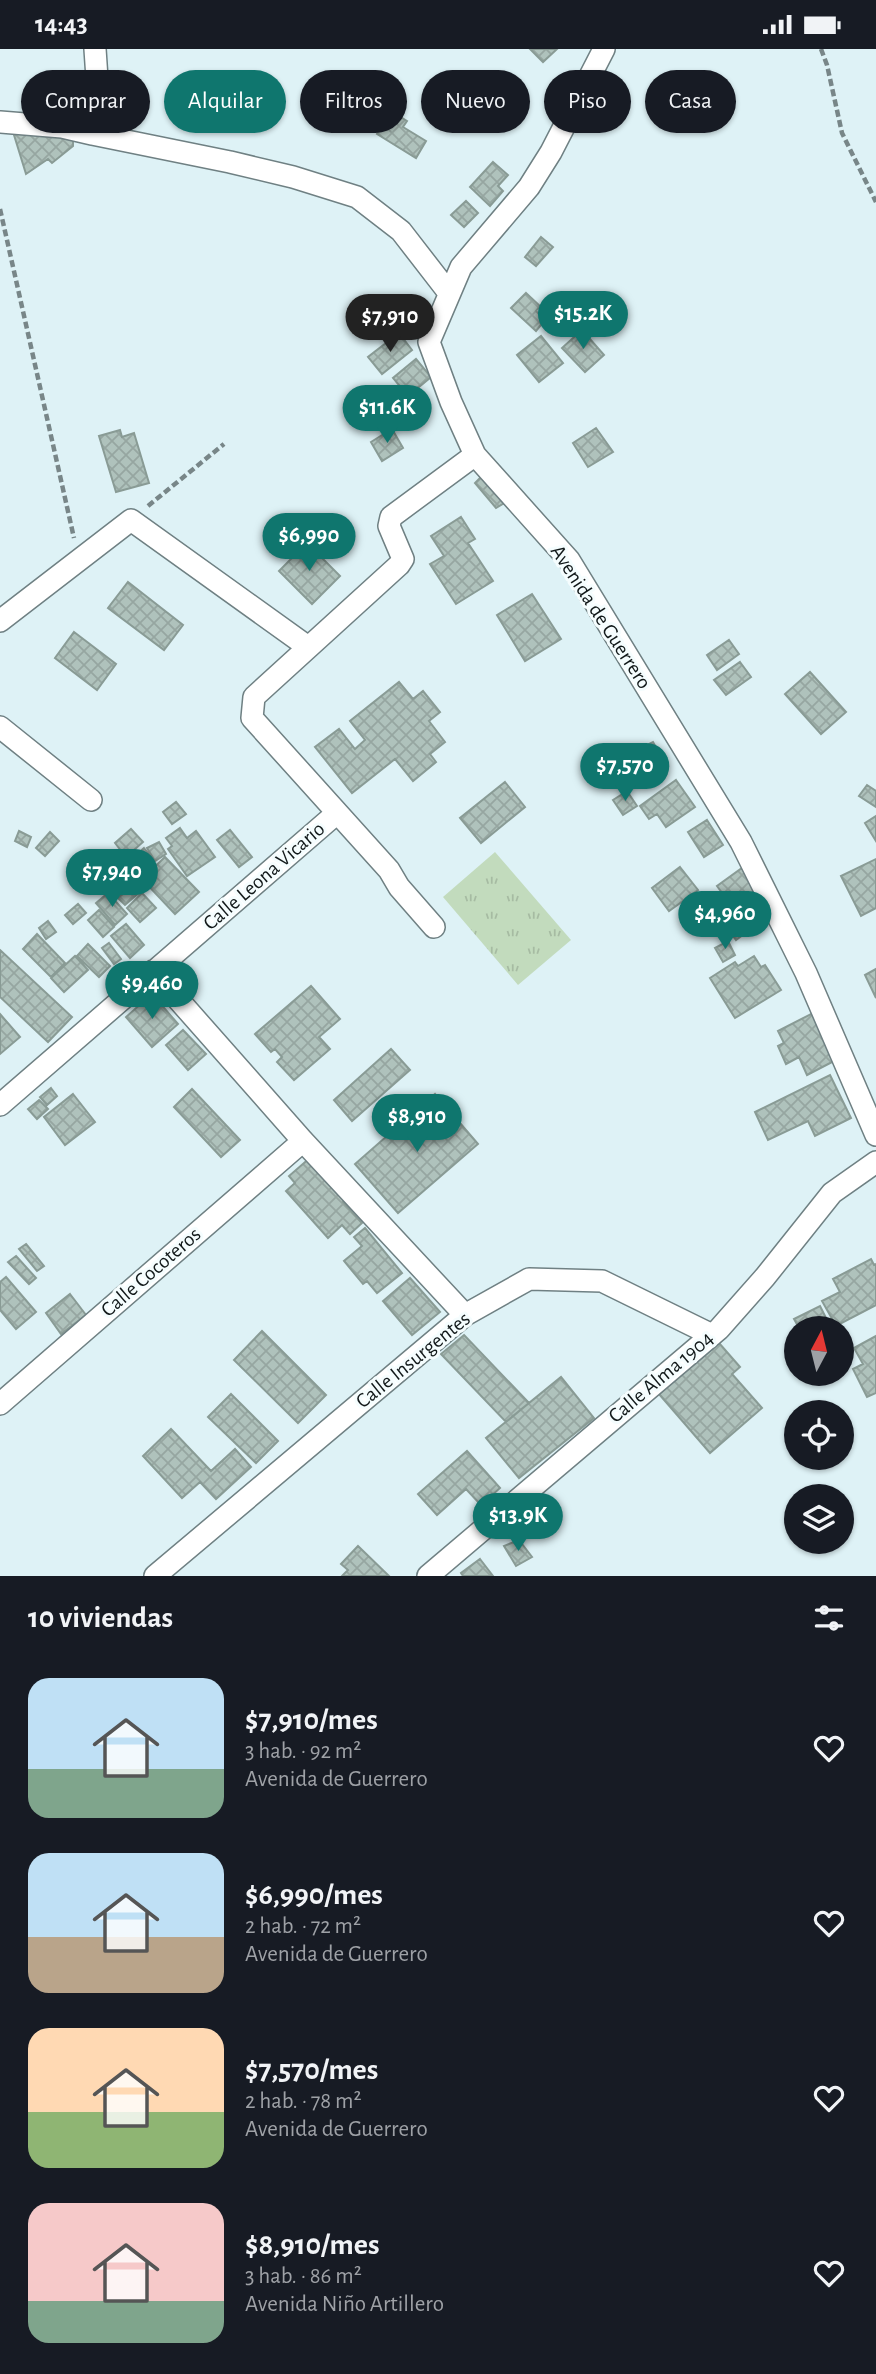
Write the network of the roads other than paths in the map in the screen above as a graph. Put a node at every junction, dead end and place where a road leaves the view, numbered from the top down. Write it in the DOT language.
graph roads {
  1 [pos="95,49"];
  2 [pos="604,49"];
  3 [pos="0,122"];
  4 [pos="92,134"];
  5 [pos="449,293"];
  6 [pos="475,455"];
  7 [pos="0,621"];
  8 [pos="308,647"];
  9 [pos="0,727"];
  10 [pos="91,800"];
  11 [pos="337,813"];
  12 [pos="434,927"];
  13 [pos="153,971"];
  14 [pos="0,1105"];
  15 [pos="876,1135"];
  16 [pos="303,1141"];
  17 [pos="876,1162"];
  18 [pos="465,1315"];
  19 [pos="712,1335"];
  20 [pos="0,1404"];
  21 [pos="155,1576"];
  22 [pos="428,1576"];
  1 -- 4 [label="street"];
  2 -- 5 [label="street, Avenida de Guerrero"];
  3 -- 4 [label="street"];
  4 -- 5 [label="street"];
  5 -- 6 [label="street, Avenida de Guerrero"];
  6 -- 8 [label="street"];
  6 -- 15 [label="street, Avenida de Guerrero"];
  7 -- 8 [label="street"];
  8 -- 11 [label="street"];
  9 -- 10 [label="street"];
  11 -- 12 [label="street"];
  11 -- 13 [label="street, Calle Leona Vicario"];
  13 -- 14 [label="street, Calle Leona Vicario"];
  13 -- 16 [label="street"];
  16 -- 18 [label="street"];
  16 -- 20 [label="street, Calle Cocoteros"];
  17 -- 19 [label="street, Calle Alma 1904"];
  18 -- 19 [label="street, Calle Insurgentes"];
  18 -- 21 [label="street, Calle Insurgentes"];
  19 -- 22 [label="street, Calle Alma 1904"];
}
